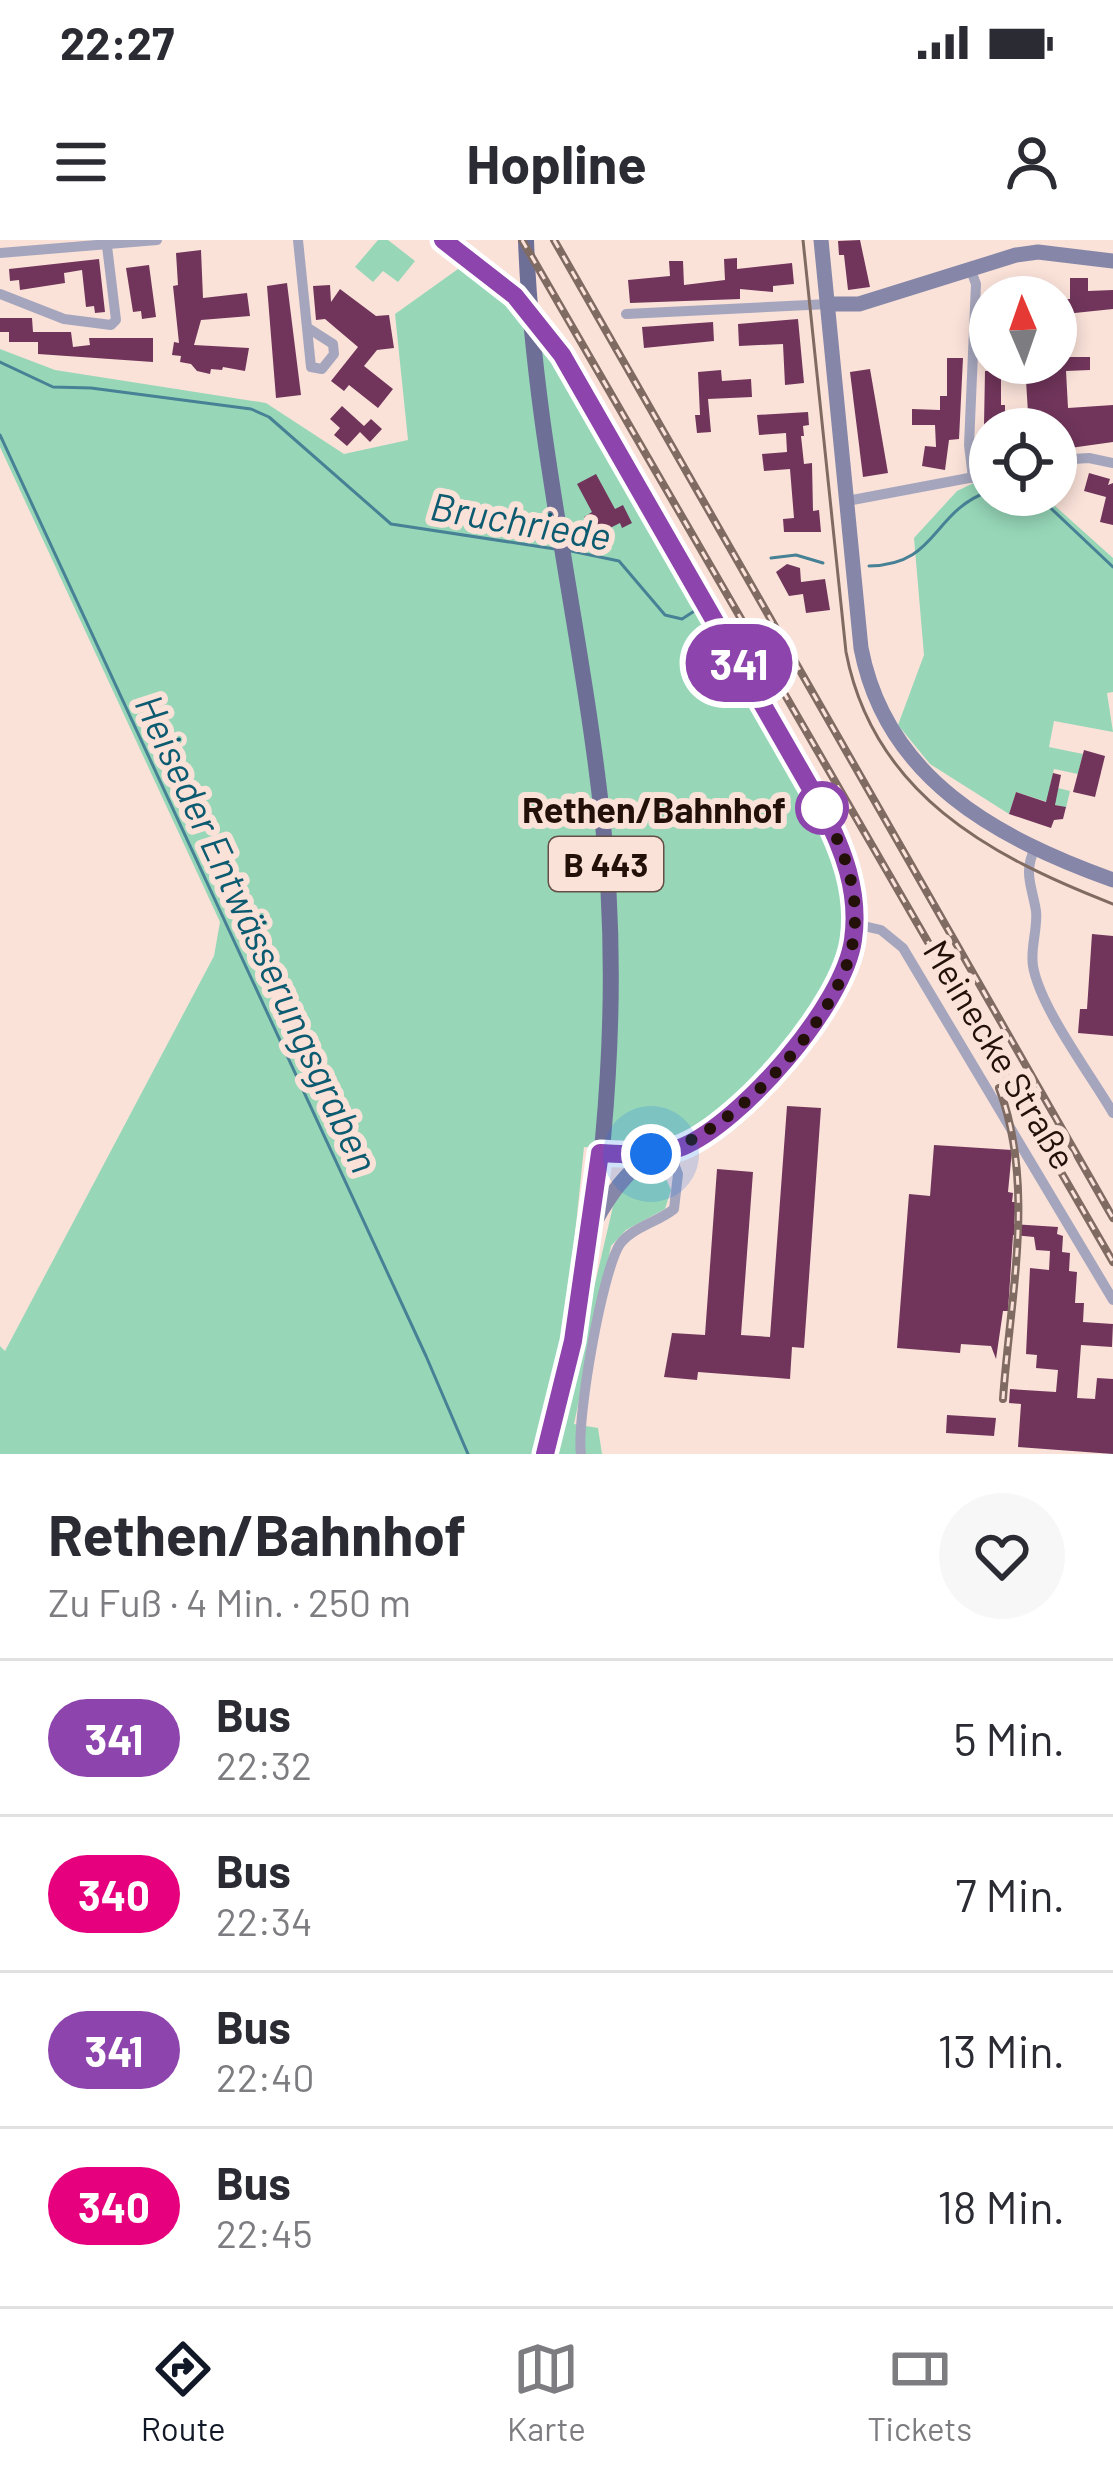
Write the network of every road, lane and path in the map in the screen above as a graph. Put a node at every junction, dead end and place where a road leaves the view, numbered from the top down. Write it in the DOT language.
graph roads {
  1 [pos="157,240"];
  2 [pos="298,240"];
  3 [pos="443,240"];
  4 [pos="526,240"];
  5 [pos="821,240"];
  6 [pos="99,244"];
  7 [pos="464,246"];
  8 [pos="0,254"];
  9 [pos="1113,261"];
  10 [pos="970,268"];
  11 [pos="0,294"];
  12 [pos="829,304"];
  13 [pos="626,314"];
  14 [pos="308,328"];
  15 [pos="971,408"];
  16 [pos="1077,459"];
  17 [pos="1113,463"];
  18 [pos="969,479"];
  19 [pos="847,501"];
  20 [pos="1035,848"];
  21 [pos="1113,880"];
  22 [pos="855,924"];
  23 [pos="1113,1113"];
  24 [pos="669,1151"];
  25 [pos="600,1153"];
  26 [pos="651,1154"];
  27 [pos="591,1228"];
  28 [pos="1113,1300"];
  29 [pos="545,1454"];
  30 [pos="581,1454"];
  1 -- 6 [label="street"];
  2 -- 14 [label="street"];
  3 -- 7 [label="street"];
  4 -- 25 [label="main road, B 443"];
  5 -- 12 [label="street"];
  6 -- 8 [label="street"];
  6 -- 11 [label="street"];
  7 -- 22 [label="street"];
  9 -- 10 [label="street"];
  10 -- 12 [label="street"];
  10 -- 15 [label="street"];
  12 -- 13 [label="street"];
  12 -- 19 [label="street"];
  16 -- 17 [label="street"];
  18 -- 19 [label="street"];
  19 -- 20 [label="street"];
  20 -- 21 [label="street"];
  20 -- 23 [label="street"];
  22 -- 24 [label="street"];
  22 -- 28 [label="street, Meinecke Straße"];
  24 -- 26 [label="street"];
  24 -- 30 [label="street"];
  25 -- 26 [label="street"];
  25 -- 27 [label="main road, B 443"];
  26 -- 27 [label="street"];
  27 -- 29 [label="main road, B 443"];
}
